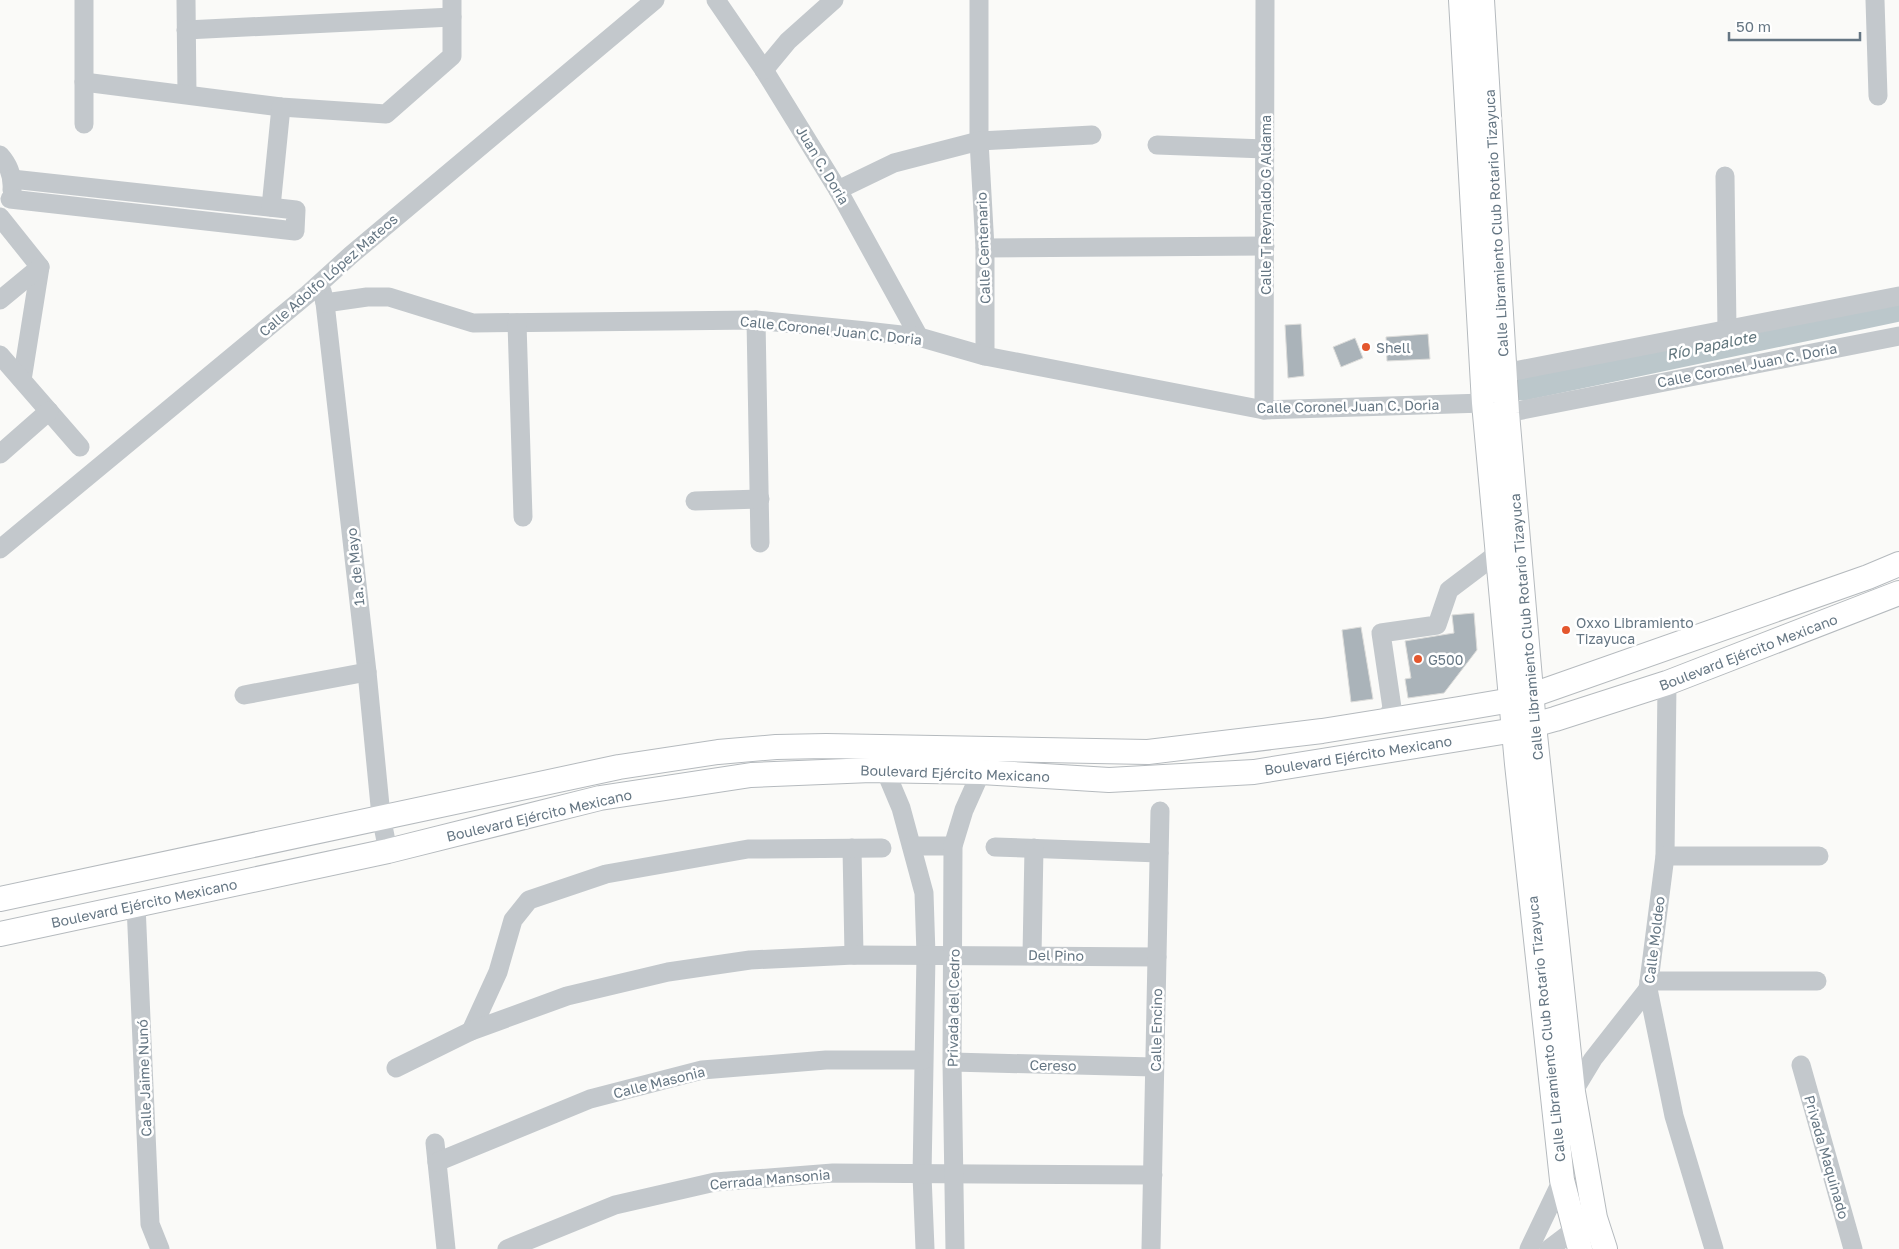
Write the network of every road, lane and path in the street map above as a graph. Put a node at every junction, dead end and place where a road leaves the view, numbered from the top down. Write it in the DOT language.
graph roads {
  1 [pos="84,0"];
  2 [pos="186,0"];
  3 [pos="656,0"];
  4 [pos="716,0"];
  5 [pos="834,0"];
  6 [pos="979,0"];
  7 [pos="1265,0"];
  8 [pos="1461,0"];
  9 [pos="1482,0"];
  10 [pos="1875,0"];
  11 [pos="452,9"];
  12 [pos="186,30"];
  13 [pos="764,70"];
  14 [pos="84,82"];
  15 [pos="187,94"];
  16 [pos="1878,96"];
  17 [pos="281,107"];
  18 [pos="84,124"];
  19 [pos="1092,135"];
  20 [pos="979,140"];
  21 [pos="1157,145"];
  22 [pos="1265,149"];
  23 [pos="0,156"];
  24 [pos="1725,176"];
  25 [pos="12,179"];
  26 [pos="838,190"];
  27 [pos="10,199"];
  28 [pos="271,207"];
  29 [pos="0,216"];
  30 [pos="1265,246"];
  31 [pos="985,248"];
  32 [pos="40,267"];
  33 [pos="320,283"];
  34 [pos="1899,296"];
  35 [pos="0,300"];
  36 [pos="325,302"];
  37 [pos="756,320"];
  38 [pos="517,323"];
  39 [pos="1727,330"];
  40 [pos="1899,336"];
  41 [pos="919,337"];
  42 [pos="0,355"];
  43 [pos="985,356"];
  44 [pos="1504,373"];
  45 [pos="22,380"];
  46 [pos="1484,403"];
  47 [pos="1264,410"];
  48 [pos="49,411"];
  49 [pos="1507,413"];
  50 [pos="80,447"];
  51 [pos="0,454"];
  52 [pos="760,499"];
  53 [pos="695,501"];
  54 [pos="523,517"];
  55 [pos="760,543"];
  56 [pos="0,549"];
  57 [pos="1498,552"];
  58 [pos="1899,564"];
  59 [pos="1868,577"];
  60 [pos="1899,592"];
  61 [pos="1876,603"];
  62 [pos="367,672"];
  63 [pos="1667,683"];
  64 [pos="244,695"];
  65 [pos="1522,697"];
  66 [pos="1386,720"];
  67 [pos="1525,727"];
  68 [pos="885,770"];
  69 [pos="981,772"];
  70 [pos="1160,811"];
  71 [pos="381,816"];
  72 [pos="912,846"];
  73 [pos="953,846"];
  74 [pos="995,847"];
  75 [pos="852,848"];
  76 [pos="882,848"];
  77 [pos="1034,848"];
  78 [pos="388,851"];
  79 [pos="1159,853"];
  80 [pos="1664,856"];
  81 [pos="1819,856"];
  82 [pos="924,893"];
  83 [pos="953,894"];
  84 [pos="0,899"];
  85 [pos="136,905"];
  86 [pos="0,934"];
  87 [pos="854,955"];
  88 [pos="926,955"];
  89 [pos="1032,955"];
  90 [pos="954,956"];
  91 [pos="1158,956"];
  92 [pos="1817,981"];
  93 [pos="1648,985"];
  94 [pos="471,1031"];
  95 [pos="924,1060"];
  96 [pos="952,1062"];
  97 [pos="1801,1065"];
  98 [pos="1154,1067"];
  99 [pos="396,1068"];
  100 [pos="1573,1092"];
  101 [pos="435,1143"];
  102 [pos="438,1162"];
  103 [pos="954,1174"];
  104 [pos="922,1175"];
  105 [pos="1153,1175"];
  106 [pos="1562,1180"];
  107 [pos="1577,1240"];
  108 [pos="160,1249"];
  109 [pos="446,1249"];
  110 [pos="507,1249"];
  111 [pos="925,1249"];
  112 [pos="955,1249"];
  113 [pos="1151,1249"];
  114 [pos="1529,1249"];
  115 [pos="1549,1249"];
  116 [pos="1605,1249"];
  117 [pos="1714,1249"];
  118 [pos="1853,1249"];
  1 -- 14 [label="street"];
  2 -- 12 [label="street"];
  3 -- 33 [label="street, Calle Adolfo López Mateos"];
  4 -- 13 [label="street, Juan C. Doria"];
  5 -- 13 [label="street"];
  6 -- 20 [label="street, Calle Centenario"];
  7 -- 22 [label="street, Calle T Reynaldo G Aldama"];
  8 -- 46 [label="main road, Calle Libramiento Club Rotario Tizayuca"];
  9 -- 44 [label="main road, Calle Libramiento Club Rotario Tizayuca"];
  10 -- 16 [label="street"];
  11 -- 12 [label="street"];
  11 -- 17 [label="street"];
  12 -- 15 [label="street"];
  13 -- 26 [label="street, Juan C. Doria"];
  14 -- 15 [label="street"];
  14 -- 18 [label="street"];
  15 -- 17 [label="street"];
  17 -- 28 [label="street"];
  19 -- 20 [label="street"];
  20 -- 26 [label="street"];
  20 -- 31 [label="street, Calle Centenario"];
  21 -- 22 [label="street"];
  22 -- 30 [label="street, Calle T Reynaldo G Aldama"];
  23 -- 25 [label="street"];
  24 -- 39 [label="street"];
  25 -- 27 [label="street"];
  25 -- 28 [label="street"];
  26 -- 41 [label="street, Juan C. Doria"];
  27 -- 28 [label="street"];
  27 -- 29 [label="street"];
  29 -- 32 [label="street"];
  30 -- 31 [label="street"];
  30 -- 47 [label="street, Calle T Reynaldo G Aldama"];
  31 -- 43 [label="street, Calle Centenario"];
  32 -- 35 [label="street"];
  32 -- 45 [label="street"];
  33 -- 36 [label="street, 1a. de Mayo"];
  33 -- 56 [label="street, Calle Adolfo López Mateos"];
  34 -- 39 [label="street"];
  36 -- 38 [label="street, Calle Coronel Juan C. Doria"];
  36 -- 62 [label="street, 1a. de Mayo"];
  37 -- 38 [label="street, Calle Coronel Juan C. Doria"];
  37 -- 41 [label="street, Calle Coronel Juan C. Doria"];
  37 -- 52 [label="street"];
  38 -- 54 [label="street"];
  39 -- 44 [label="street"];
  40 -- 49 [label="street, Calle Coronel Juan C. Doria"];
  41 -- 43 [label="street, Calle Coronel Juan C. Doria"];
  42 -- 45 [label="street"];
  43 -- 47 [label="street, Calle Coronel Juan C. Doria"];
  44 -- 49 [label="main road, Calle Libramiento Club Rotario Tizayuca"];
  45 -- 48 [label="street"];
  46 -- 47 [label="street, Calle Coronel Juan C. Doria"];
  46 -- 57 [label="main road, Calle Libramiento Club Rotario Tizayuca"];
  48 -- 50 [label="street"];
  48 -- 51 [label="street"];
  49 -- 65 [label="main road, Calle Libramiento Club Rotario Tizayuca"];
  52 -- 53 [label="street"];
  52 -- 55 [label="street"];
  57 -- 65 [label="main road, Calle Libramiento Club Rotario Tizayuca"];
  57 -- 66 [label="street"];
  58 -- 59 [label="main road, Boulevard Ejército Mexicano"];
  59 -- 61 [label="main road"];
  59 -- 65 [label="main road, Boulevard Ejército Mexicano"];
  60 -- 61 [label="main road, Boulevard Ejército Mexicano"];
  61 -- 63 [label="main road, Boulevard Ejército Mexicano"];
  62 -- 64 [label="street"];
  62 -- 71 [label="street, 1a. de Mayo"];
  63 -- 67 [label="main road, Boulevard Ejército Mexicano"];
  63 -- 80 [label="street, Calle Moldeo"];
  65 -- 66 [label="main road, Boulevard Ejército Mexicano"];
  65 -- 67 [label="main road, Calle Libramiento Club Rotario Tizayuca"];
  66 -- 71 [label="main road, Boulevard Ejército Mexicano"];
  67 -- 69 [label="main road, Boulevard Ejército Mexicano"];
  67 -- 100 [label="main road, Calle Libramiento Club Rotario Tizayuca"];
  67 -- 106 [label="main road, Calle Libramiento Club Rotario Tizayuca"];
  68 -- 69 [label="main road, Boulevard Ejército Mexicano"];
  68 -- 72 [label="street, Privada del Cedro"];
  68 -- 78 [label="main road, Boulevard Ejército Mexicano"];
  69 -- 73 [label="street, Privada del Cedro"];
  70 -- 79 [label="street, Calle Encino"];
  71 -- 78 [label="street, 1a. de Mayo"];
  71 -- 84 [label="main road, Boulevard Ejército Mexicano"];
  72 -- 73 [label="street"];
  72 -- 82 [label="street, Privada del Cedro"];
  73 -- 83 [label="street, Privada del Cedro"];
  74 -- 77 [label="street"];
  75 -- 76 [label="street"];
  75 -- 87 [label="street"];
  75 -- 94 [label="street"];
  77 -- 79 [label="street"];
  77 -- 89 [label="street"];
  78 -- 85 [label="main road, Boulevard Ejército Mexicano"];
  79 -- 91 [label="street, Calle Encino"];
  80 -- 81 [label="street"];
  80 -- 93 [label="street, Calle Moldeo"];
  82 -- 83 [label="street"];
  82 -- 88 [label="street, Privada del Cedro"];
  83 -- 90 [label="street, Privada del Cedro"];
  85 -- 86 [label="main road, Boulevard Ejército Mexicano"];
  85 -- 108 [label="street, Calle Jaime Nunó"];
  87 -- 88 [label="street, Privada del Cedro"];
  87 -- 94 [label="street, Privada del Cedro"];
  88 -- 90 [label="street, Del Pino"];
  88 -- 95 [label="street, Privada del Cedro"];
  89 -- 90 [label="street, Del Pino"];
  89 -- 91 [label="street, Del Pino"];
  90 -- 96 [label="street, Privada del Cedro"];
  91 -- 98 [label="street, Calle Encino"];
  92 -- 93 [label="street"];
  93 -- 100 [label="street"];
  93 -- 117 [label="street, Calle Moldeo"];
  94 -- 99 [label="street, Privada del Cedro"];
  95 -- 102 [label="street, Calle Masonia"];
  95 -- 104 [label="street, Privada del Cedro"];
  96 -- 98 [label="street, Cereso"];
  96 -- 103 [label="street, Privada del Cedro"];
  97 -- 118 [label="street, Privada Maquinado"];
  98 -- 105 [label="street, Calle Encino"];
  100 -- 116 [label="main road, Calle Libramiento Club Rotario Tizayuca"];
  101 -- 102 [label="street"];
  102 -- 109 [label="street"];
  103 -- 104 [label="street, Cerrada Mansonia"];
  103 -- 105 [label="street"];
  103 -- 112 [label="street, Privada del Cedro"];
  104 -- 110 [label="street, Cerrada Mansonia"];
  104 -- 111 [label="street, Privada del Cedro"];
  105 -- 113 [label="street, Calle Encino"];
  106 -- 107 [label="main road, Calle Libramiento Club Rotario Tizayuca"];
  106 -- 114 [label="street"];
  107 -- 115 [label="street"];
}
